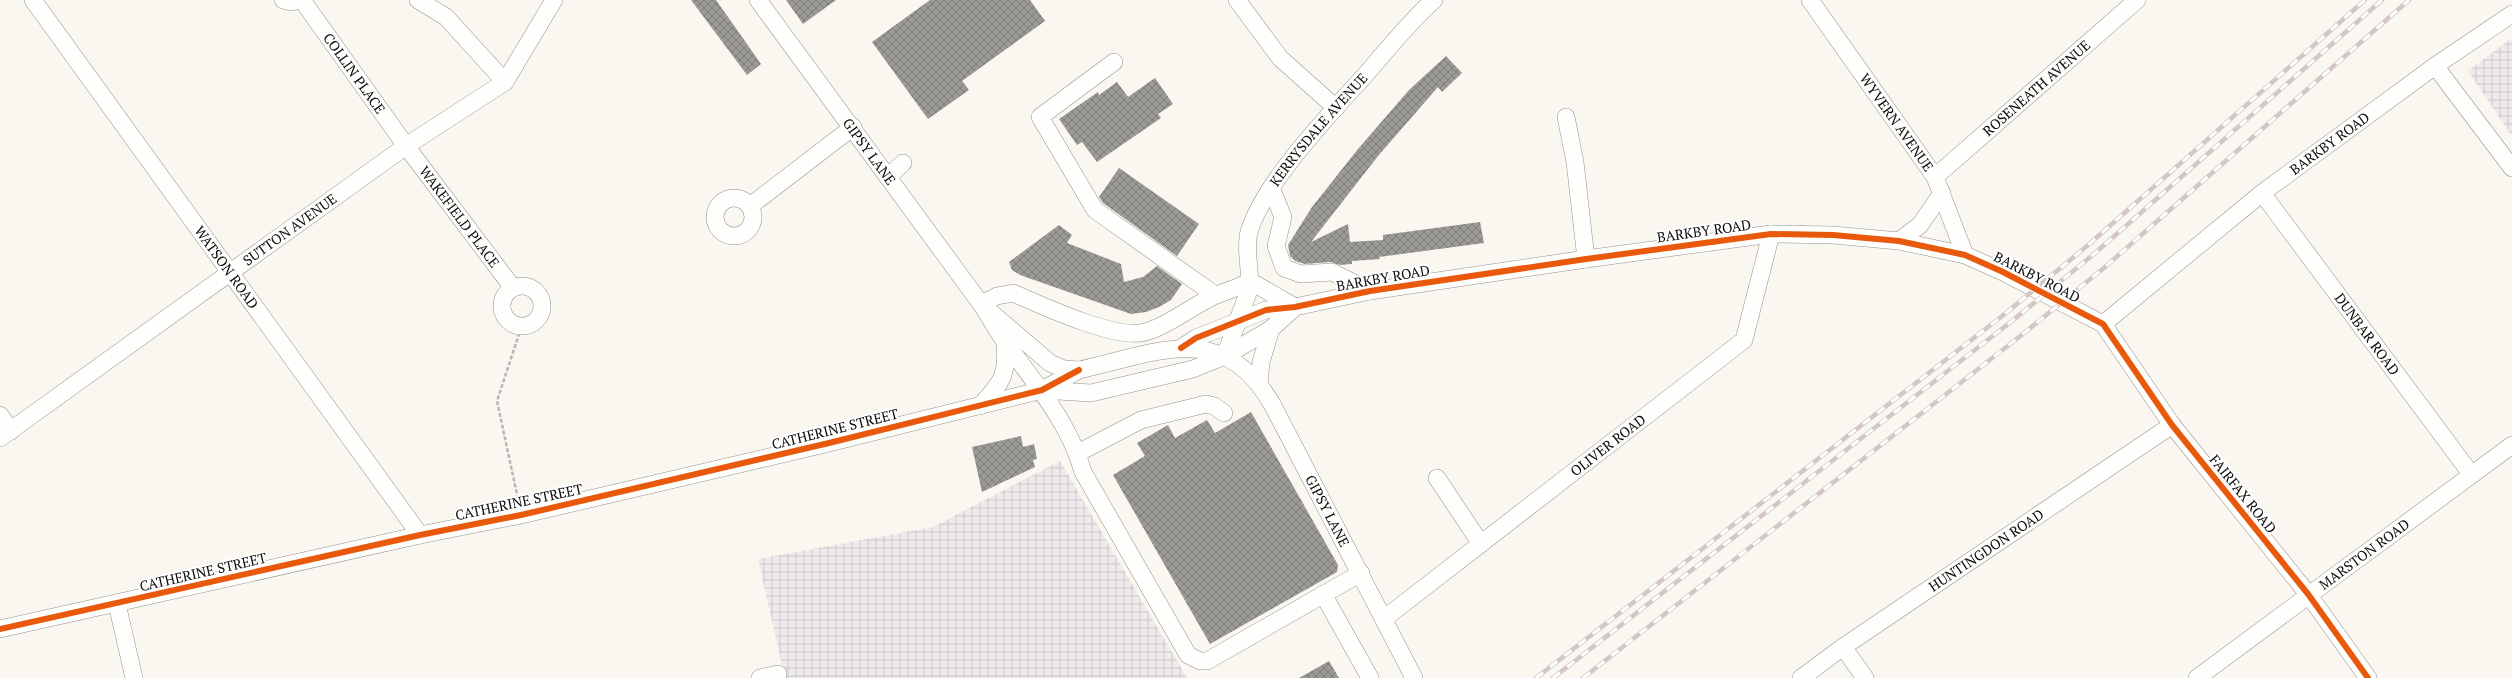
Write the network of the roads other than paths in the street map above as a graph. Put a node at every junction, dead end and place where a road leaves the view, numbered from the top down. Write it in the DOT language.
graph roads {
  1 [pos="33,0"];
  2 [pos="283,0"];
  3 [pos="299,0"];
  4 [pos="302,0"];
  5 [pos="418,0"];
  6 [pos="554,0"];
  7 [pos="758,0"];
  8 [pos="1238,0"];
  9 [pos="1434,0"];
  10 [pos="2137,0"];
  11 [pos="1814,1"];
  12 [pos="2512,14"];
  13 [pos="1114,62"];
  14 [pos="2435,66"];
  15 [pos="505,82"];
  16 [pos="1336,108"];
  17 [pos="1566,117"];
  18 [pos="853,127"];
  19 [pos="406,146"];
  20 [pos="903,163"];
  21 [pos="2512,168"];
  22 [pos="888,176"];
  23 [pos="1935,177"];
  24 [pos="1271,188"];
  25 [pos="1942,193"];
  26 [pos="2262,193"];
  27 [pos="750,206"];
  28 [pos="1771,234"];
  29 [pos="1900,241"];
  30 [pos="1965,255"];
  31 [pos="1586,259"];
  32 [pos="231,274"];
  33 [pos="1250,281"];
  34 [pos="513,288"];
  35 [pos="1370,291"];
  36 [pos="1215,296"];
  37 [pos="981,304"];
  38 [pos="1295,307"];
  39 [pos="1239,320"];
  40 [pos="2103,324"];
  41 [pos="1271,329"];
  42 [pos="1005,342"];
  43 [pos="1181,348"];
  44 [pos="1225,356"];
  45 [pos="1079,370"];
  46 [pos="1259,384"];
  47 [pos="1042,390"];
  48 [pos="979,406"];
  49 [pos="1224,413"];
  50 [pos="0,415"];
  51 [pos="2172,425"];
  52 [pos="5,435"];
  53 [pos="2512,445"];
  54 [pos="1078,454"];
  55 [pos="2471,474"];
  56 [pos="1436,478"];
  57 [pos="420,534"];
  58 [pos="1481,544"];
  59 [pos="1361,573"];
  60 [pos="1323,594"];
  61 [pos="2308,594"];
  62 [pos="117,604"];
  63 [pos="1385,618"];
  64 [pos="0,629"];
  65 [pos="1844,647"];
  66 [pos="778,674"];
  67 [pos="134,678"];
  68 [pos="760,678"];
  69 [pos="1370,678"];
  70 [pos="1414,678"];
  71 [pos="1801,678"];
  72 [pos="1865,678"];
  73 [pos="2197,678"];
  74 [pos="2368,678"];
  1 -- 32 [label="street, WATSON ROAD"];
  2 -- 3 [label="street"];
  4 -- 19 [label="street, COLLIN PLACE"];
  5 -- 15 [label="street"];
  6 -- 15 [label="street, SUTTON AVENUE"];
  7 -- 18 [label="street, GIPSY LANE"];
  8 -- 16 [label="street"];
  9 -- 16 [label="street, KERRYSDALE AVENUE"];
  10 -- 23 [label="street, ROSENEATH AVENUE"];
  11 -- 23 [label="street, WYVERN AVENUE"];
  12 -- 14 [label="street, BARKBY ROAD"];
  13 -- 36 [label="street"];
  14 -- 21 [label="street"];
  14 -- 26 [label="street, BARKBY ROAD"];
  15 -- 19 [label="street, SUTTON AVENUE"];
  16 -- 24 [label="street, KERRYSDALE AVENUE"];
  17 -- 31 [label="street"];
  18 -- 22 [label="street, GIPSY LANE"];
  18 -- 27 [label="street"];
  19 -- 32 [label="street, SUTTON AVENUE"];
  19 -- 34 [label="street, WAKEFIELD PLACE"];
  20 -- 22 [label="street"];
  22 -- 37 [label="street, GIPSY LANE"];
  23 -- 25 [label="street, WYVERN AVENUE"];
  24 -- 33 [label="street, KERRYSDALE AVENUE"];
  24 -- 35 [label="street"];
  25 -- 29 [label="street"];
  25 -- 30 [label="street, WYVERN AVENUE"];
  26 -- 40 [label="street, BARKBY ROAD"];
  26 -- 55 [label="street, DUNBAR ROAD"];
  28 -- 29 [label="street, BARKBY ROAD"];
  28 -- 31 [label="street, BARKBY ROAD"];
  28 -- 58 [label="street, OLIVER ROAD"];
  29 -- 30 [label="street, BARKBY ROAD"];
  30 -- 40 [label="street, BARKBY ROAD"];
  31 -- 35 [label="street, BARKBY ROAD"];
  32 -- 52 [label="street, SUTTON AVENUE"];
  32 -- 57 [label="street, WATSON ROAD"];
  33 -- 36 [label="street"];
  33 -- 38 [label="street"];
  33 -- 39 [label="street, KERRYSDALE AVENUE"];
  34 -- 34 [label="street"];
  35 -- 38 [label="street, BARKBY ROAD"];
  36 -- 37 [label="street"];
  37 -- 42 [label="street, GIPSY LANE"];
  37 -- 45 [label="street, GIPSY LANE"];
  38 -- 39 [label="street, BARKBY ROAD"];
  38 -- 41 [label="street"];
  39 -- 43 [label="street, BARKBY ROAD"];
  39 -- 44 [label="street, KERRYSDALE AVENUE"];
  40 -- 51 [label="street, FAIRFAX ROAD"];
  41 -- 44 [label="street"];
  41 -- 46 [label="street"];
  42 -- 47 [label="street, GIPSY LANE"];
  42 -- 48 [label="street"];
  43 -- 44 [label="street, GIPSY LANE"];
  43 -- 45 [label="street, GIPSY LANE"];
  44 -- 46 [label="street, GIPSY LANE"];
  44 -- 47 [label="street"];
  45 -- 47 [label="street"];
  46 -- 59 [label="street, GIPSY LANE"];
  47 -- 48 [label="street, CATHERINE STREET"];
  47 -- 54 [label="street, GIPSY LANE"];
  48 -- 57 [label="street, CATHERINE STREET"];
  49 -- 54 [label="street"];
  50 -- 52 [label="street"];
  51 -- 61 [label="street, FAIRFAX ROAD"];
  51 -- 65 [label="street, HUNTINGDON ROAD"];
  53 -- 55 [label="street, MARSTON ROAD"];
  54 -- 60 [label="street, GIPSY LANE"];
  55 -- 61 [label="street, MARSTON ROAD"];
  56 -- 58 [label="street"];
  57 -- 62 [label="street, CATHERINE STREET"];
  58 -- 63 [label="street, OLIVER ROAD"];
  59 -- 60 [label="street"];
  59 -- 63 [label="street, GIPSY LANE"];
  60 -- 69 [label="street"];
  61 -- 73 [label="street, MARSTON ROAD"];
  61 -- 74 [label="street, FAIRFAX ROAD"];
  62 -- 64 [label="street, CATHERINE STREET"];
  62 -- 67 [label="street"];
  63 -- 70 [label="street, GIPSY LANE"];
  65 -- 71 [label="street, HUNTINGDON ROAD"];
  65 -- 72 [label="street"];
  66 -- 68 [label="street"];
}
